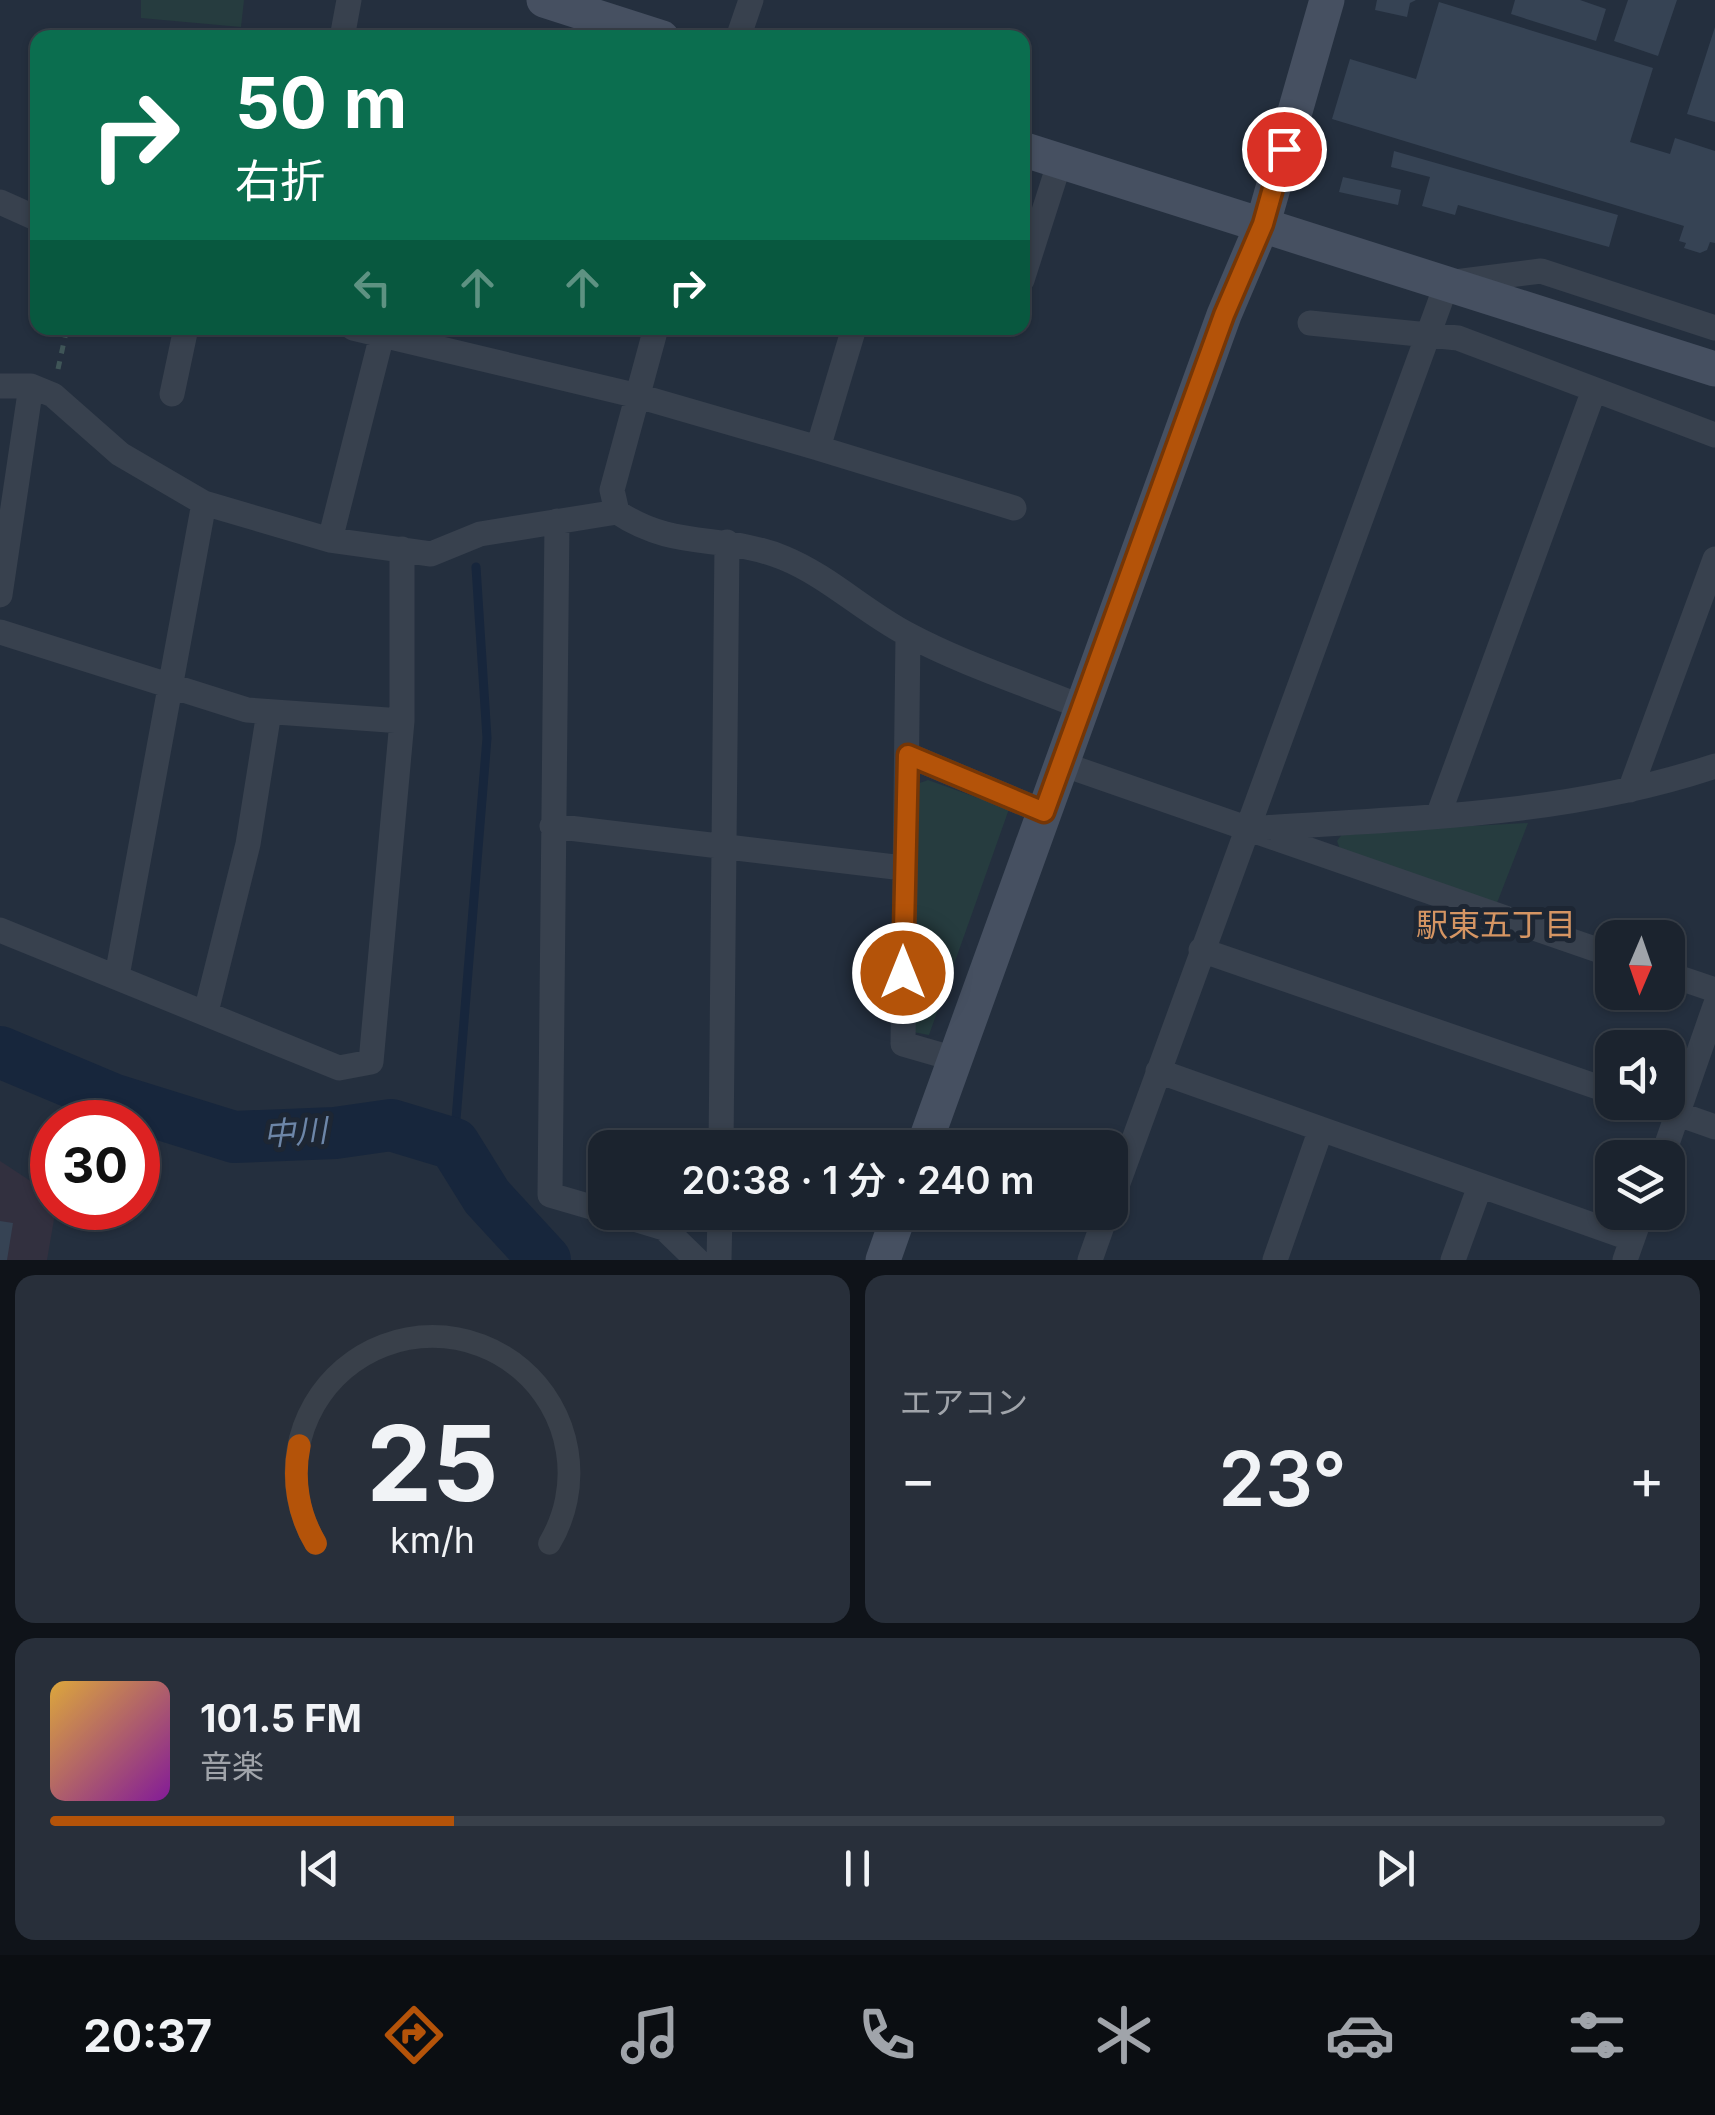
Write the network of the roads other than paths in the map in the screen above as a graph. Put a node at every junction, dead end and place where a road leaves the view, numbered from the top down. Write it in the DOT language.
graph roads {
  1 [pos="348,0"];
  2 [pos="750,0"];
  3 [pos="1326,0"];
  4 [pos="549,1"];
  5 [pos="343,30"];
  6 [pos="638,30"];
  7 [pos="741,30"];
  8 [pos="1030,152"];
  9 [pos="1060,161"];
  10 [pos="0,202"];
  11 [pos="30,215"];
  12 [pos="1263,224"];
  13 [pos="1030,255"];
  14 [pos="1447,283"];
  15 [pos="1310,323"];
  16 [pos="1715,328"];
  17 [pos="185,335"];
  18 [pos="382,335"];
  19 [pos="654,335"];
  20 [pos="852,335"];
  21 [pos="1429,336"];
  22 [pos="1715,369"];
  23 [pos="0,386"];
  24 [pos="42,390"];
  25 [pos="1594,390"];
  26 [pos="172,394"];
  27 [pos="638,396"];
  28 [pos="1715,435"];
  29 [pos="818,448"];
  30 [pos="204,503"];
  31 [pos="1014,508"];
  32 [pos="617,512"];
  33 [pos="557,521"];
  34 [pos="333,528"];
  35 [pos="728,542"];
  36 [pos="402,549"];
  37 [pos="1715,560"];
  38 [pos="0,594"];
  39 [pos="0,632"];
  40 [pos="908,635"];
  41 [pos="167,685"];
  42 [pos="1084,708"];
  43 [pos="268,712"];
  44 [pos="402,721"];
  45 [pos="908,755"];
  46 [pos="1062,764"];
  47 [pos="1715,766"];
  48 [pos="1630,790"];
  49 [pos="1044,812"];
  50 [pos="1438,816"];
  51 [pos="552,826"];
  52 [pos="1246,829"];
  53 [pos="724,847"];
  54 [pos="904,868"];
  55 [pos="0,930"];
  56 [pos="1595,949"];
  57 [pos="1201,950"];
  58 [pos="117,976"];
  59 [pos="1685,980"];
  60 [pos="1715,990"];
  61 [pos="1715,1006"];
  62 [pos="206,1012"];
  63 [pos="955,1059"];
  64 [pos="1158,1071"];
  65 [pos="1595,1086"];
  66 [pos="1685,1094"];
  67 [pos="1685,1116"];
  68 [pos="1715,1127"];
  69 [pos="1321,1129"];
  70 [pos="721,1130"];
  71 [pos="929,1130"];
  72 [pos="1128,1155"];
  73 [pos="1480,1186"];
  74 [pos="588,1206"];
  75 [pos="666,1230"];
  76 [pos="720,1230"];
  77 [pos="894,1230"];
  78 [pos="1101,1230"];
  79 [pos="1628,1250"];
  80 [pos="697,1260"];
  81 [pos="720,1260"];
  82 [pos="883,1260"];
  83 [pos="1090,1260"];
  84 [pos="1275,1260"];
  85 [pos="1452,1260"];
  1 -- 5 [label="street"];
  2 -- 7 [label="street"];
  3 -- 12 [label="street"];
  4 -- 6 [label="street"];
  8 -- 9 [label="street"];
  9 -- 12 [label="street"];
  9 -- 13 [label="street"];
  10 -- 11 [label="street"];
  12 -- 14 [label="street"];
  12 -- 42 [label="street"];
  14 -- 16 [label="street"];
  14 -- 21 [label="street"];
  14 -- 22 [label="street"];
  15 -- 21 [label="street"];
  17 -- 26 [label="street"];
  18 -- 27 [label="street"];
  18 -- 34 [label="street"];
  19 -- 27 [label="street"];
  20 -- 29 [label="street"];
  21 -- 25 [label="street"];
  21 -- 52 [label="street"];
  23 -- 24 [label="street"];
  24 -- 30 [label="street"];
  24 -- 38 [label="street"];
  25 -- 28 [label="street"];
  25 -- 50 [label="street"];
  27 -- 29 [label="street"];
  27 -- 32 [label="street"];
  29 -- 31 [label="street"];
  30 -- 36 [label="street"];
  30 -- 41 [label="street"];
  32 -- 33 [label="street"];
  32 -- 35 [label="street"];
  33 -- 36 [label="street"];
  33 -- 51 [label="street"];
  35 -- 40 [label="street"];
  35 -- 53 [label="street"];
  36 -- 44 [label="street"];
  37 -- 48 [label="street"];
  39 -- 41 [label="street"];
  40 -- 42 [label="street"];
  40 -- 45 [label="street"];
  41 -- 43 [label="street"];
  41 -- 58 [label="street"];
  42 -- 46 [label="street"];
  43 -- 44 [label="street"];
  43 -- 62 [label="street"];
  44 -- 62 [label="street"];
  45 -- 49 [label="street"];
  45 -- 54 [label="street"];
  46 -- 49 [label="street"];
  46 -- 52 [label="street"];
  47 -- 48 [label="street"];
  48 -- 50 [label="street"];
  49 -- 63 [label="street"];
  50 -- 52 [label="street"];
  51 -- 53 [label="street"];
  51 -- 74 [label="street"];
  52 -- 56 [label="street"];
  52 -- 57 [label="street"];
  53 -- 54 [label="street"];
  53 -- 70 [label="street"];
  54 -- 63 [label="street"];
  55 -- 58 [label="street"];
  57 -- 64 [label="street"];
  57 -- 65 [label="street"];
  58 -- 62 [label="street"];
  59 -- 60 [label="street"];
  61 -- 66 [label="street"];
  63 -- 71 [label="street"];
  64 -- 69 [label="street"];
  64 -- 72 [label="street"];
  67 -- 68 [label="street"];
  69 -- 73 [label="street"];
  69 -- 84 [label="street"];
  73 -- 79 [label="street"];
  73 -- 85 [label="street"];
  75 -- 80 [label="street"];
  76 -- 81 [label="street"];
  77 -- 82 [label="street"];
  78 -- 83 [label="street"];
}
